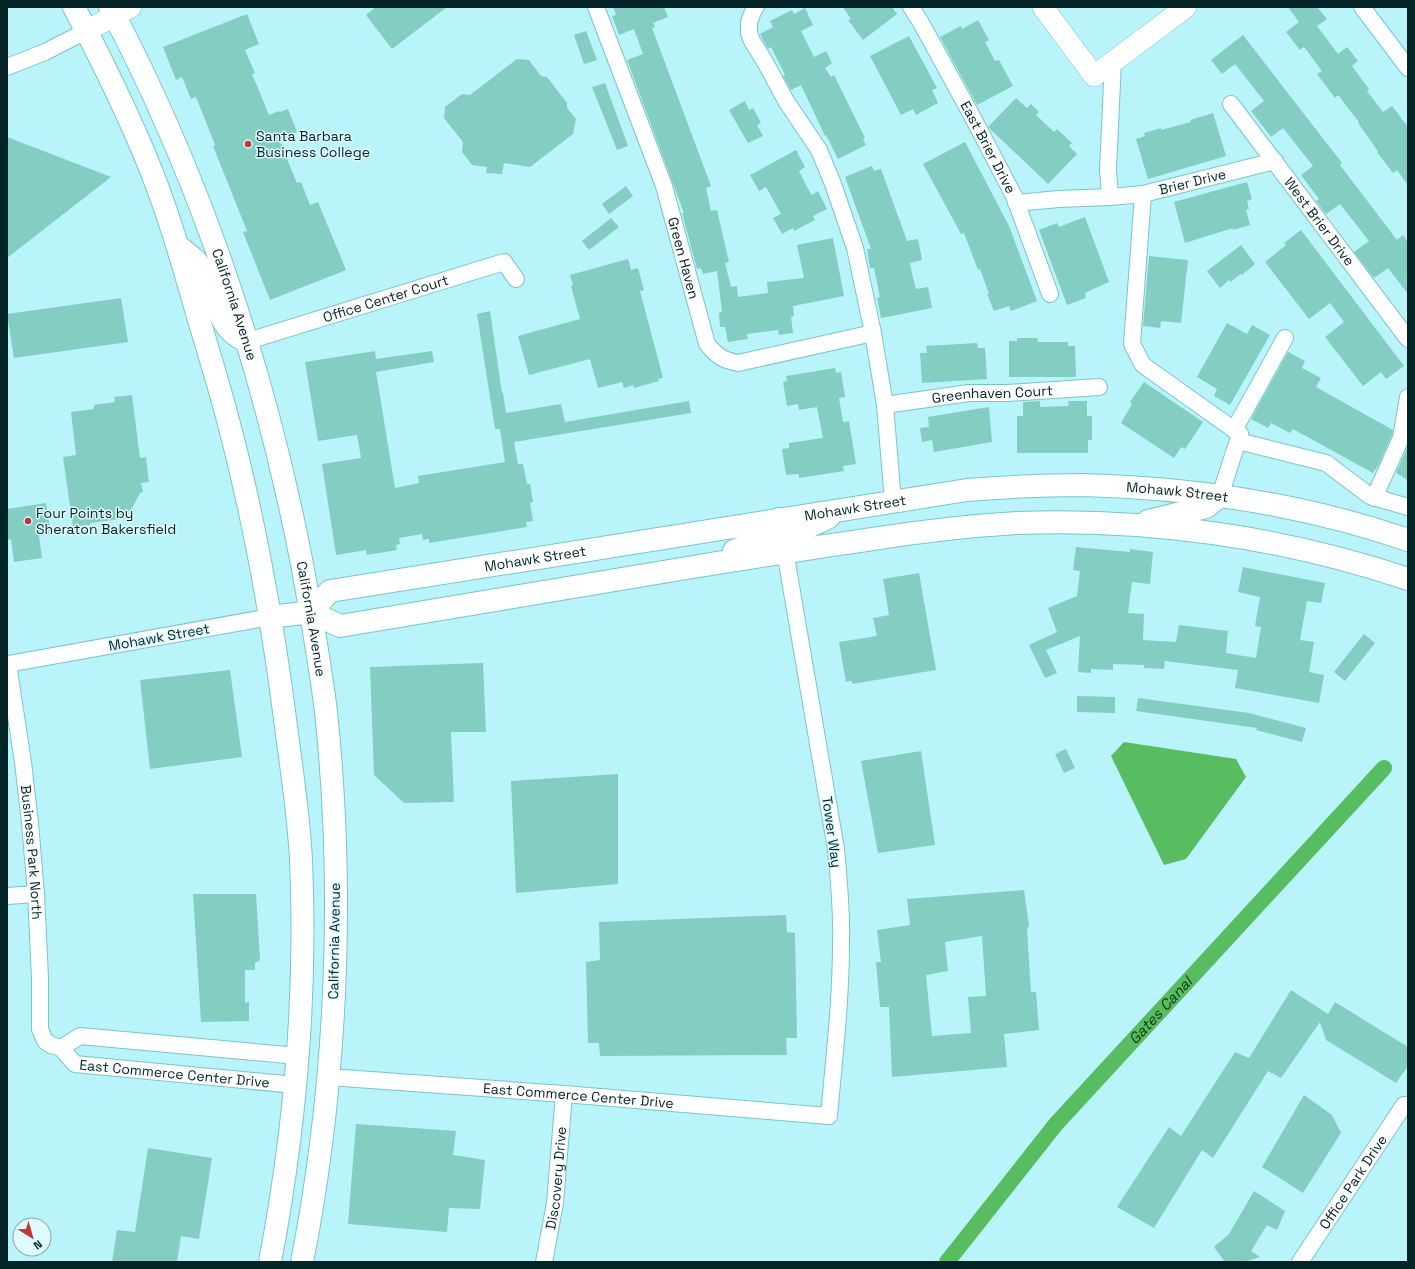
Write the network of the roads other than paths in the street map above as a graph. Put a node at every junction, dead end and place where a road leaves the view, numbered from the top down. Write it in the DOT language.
graph roads {
  1 [pos="74,7"];
  2 [pos="596,7"];
  3 [pos="756,7"];
  4 [pos="911,7"];
  5 [pos="1043,7"];
  6 [pos="1186,7"];
  7 [pos="1362,7"];
  8 [pos="118,10"];
  9 [pos="86,31"];
  10 [pos="1113,61"];
  11 [pos="7,66"];
  12 [pos="1408,68"];
  13 [pos="1231,104"];
  14 [pos="1275,161"];
  15 [pos="1143,194"];
  16 [pos="1110,197"];
  17 [pos="1016,203"];
  18 [pos="177,244"];
  19 [pos="516,279"];
  20 [pos="1050,294"];
  21 [pos="873,333"];
  22 [pos="1284,338"];
  23 [pos="1408,339"];
  24 [pos="248,340"];
  25 [pos="1099,388"];
  26 [pos="1408,397"];
  27 [pos="885,405"];
  28 [pos="1236,435"];
  29 [pos="1220,496"];
  30 [pos="1374,498"];
  31 [pos="893,502"];
  32 [pos="1408,507"];
  33 [pos="842,510"];
  34 [pos="779,519"];
  35 [pos="1132,525"];
  36 [pos="1408,540"];
  37 [pos="785,551"];
  38 [pos="698,566"];
  39 [pos="1408,579"];
  40 [pos="311,612"];
  41 [pos="270,617"];
  42 [pos="8,664"];
  43 [pos="36,894"];
  44 [pos="7,896"];
  45 [pos="45,1041"];
  46 [pos="61,1048"];
  47 [pos="298,1056"];
  48 [pos="329,1077"];
  49 [pos="295,1085"];
  50 [pos="564,1094"];
  51 [pos="1408,1105"];
  52 [pos="829,1116"];
  53 [pos="270,1262"];
  54 [pos="302,1262"];
  55 [pos="544,1262"];
  56 [pos="1300,1262"];
  1 -- 9 [label="main road"];
  2 -- 21 [label="street, Green Haven"];
  3 -- 21 [label="street"];
  4 -- 17 [label="street, East Brier Drive"];
  5 -- 10 [label="street"];
  6 -- 10 [label="street"];
  7 -- 12 [label="street"];
  8 -- 9 [label="street"];
  8 -- 24 [label="main road, California Avenue"];
  9 -- 11 [label="street"];
  9 -- 18 [label="main road"];
  10 -- 16 [label="street"];
  13 -- 14 [label="street, West Brier Drive"];
  14 -- 15 [label="street, Brier Drive"];
  14 -- 23 [label="street, West Brier Drive"];
  15 -- 16 [label="street, Brier Drive"];
  15 -- 28 [label="street"];
  16 -- 17 [label="street, Brier Drive"];
  17 -- 20 [label="street, East Brier Drive"];
  18 -- 24 [label="main road"];
  18 -- 41 [label="main road"];
  19 -- 24 [label="street, Office Center Court"];
  21 -- 27 [label="street"];
  22 -- 28 [label="street"];
  24 -- 40 [label="main road, California Avenue"];
  25 -- 27 [label="street, Greenhaven Court"];
  26 -- 30 [label="street"];
  27 -- 31 [label="street"];
  28 -- 29 [label="street"];
  28 -- 30 [label="street"];
  29 -- 31 [label="main road, Mohawk Street"];
  29 -- 35 [label="main road"];
  29 -- 36 [label="main road, Mohawk Street"];
  30 -- 32 [label="street"];
  31 -- 33 [label="main road, Mohawk Street"];
  33 -- 34 [label="main road, Mohawk Street"];
  33 -- 37 [label="main road"];
  34 -- 38 [label="main road"];
  34 -- 40 [label="main road, Mohawk Street"];
  35 -- 37 [label="main road"];
  35 -- 39 [label="main road"];
  37 -- 38 [label="main road"];
  37 -- 52 [label="street, Tower Way"];
  38 -- 40 [label="main road"];
  40 -- 41 [label="main road, Mohawk Street"];
  40 -- 48 [label="main road, California Avenue"];
  41 -- 42 [label="street, Mohawk Street"];
  41 -- 47 [label="main road"];
  42 -- 43 [label="street, Business Park North"];
  43 -- 44 [label="street"];
  43 -- 45 [label="street, Business Park North"];
  45 -- 46 [label="street, East Commerce Center Drive"];
  46 -- 47 [label="street, East Commerce Center Drive"];
  46 -- 49 [label="street, East Commerce Center Drive"];
  47 -- 49 [label="main road"];
  48 -- 50 [label="street, East Commerce Center Drive"];
  48 -- 54 [label="main road, California Avenue"];
  49 -- 53 [label="main road"];
  50 -- 52 [label="street, East Commerce Center Drive"];
  50 -- 55 [label="street, Discovery Drive"];
  51 -- 56 [label="street, Office Park Drive"];
}
